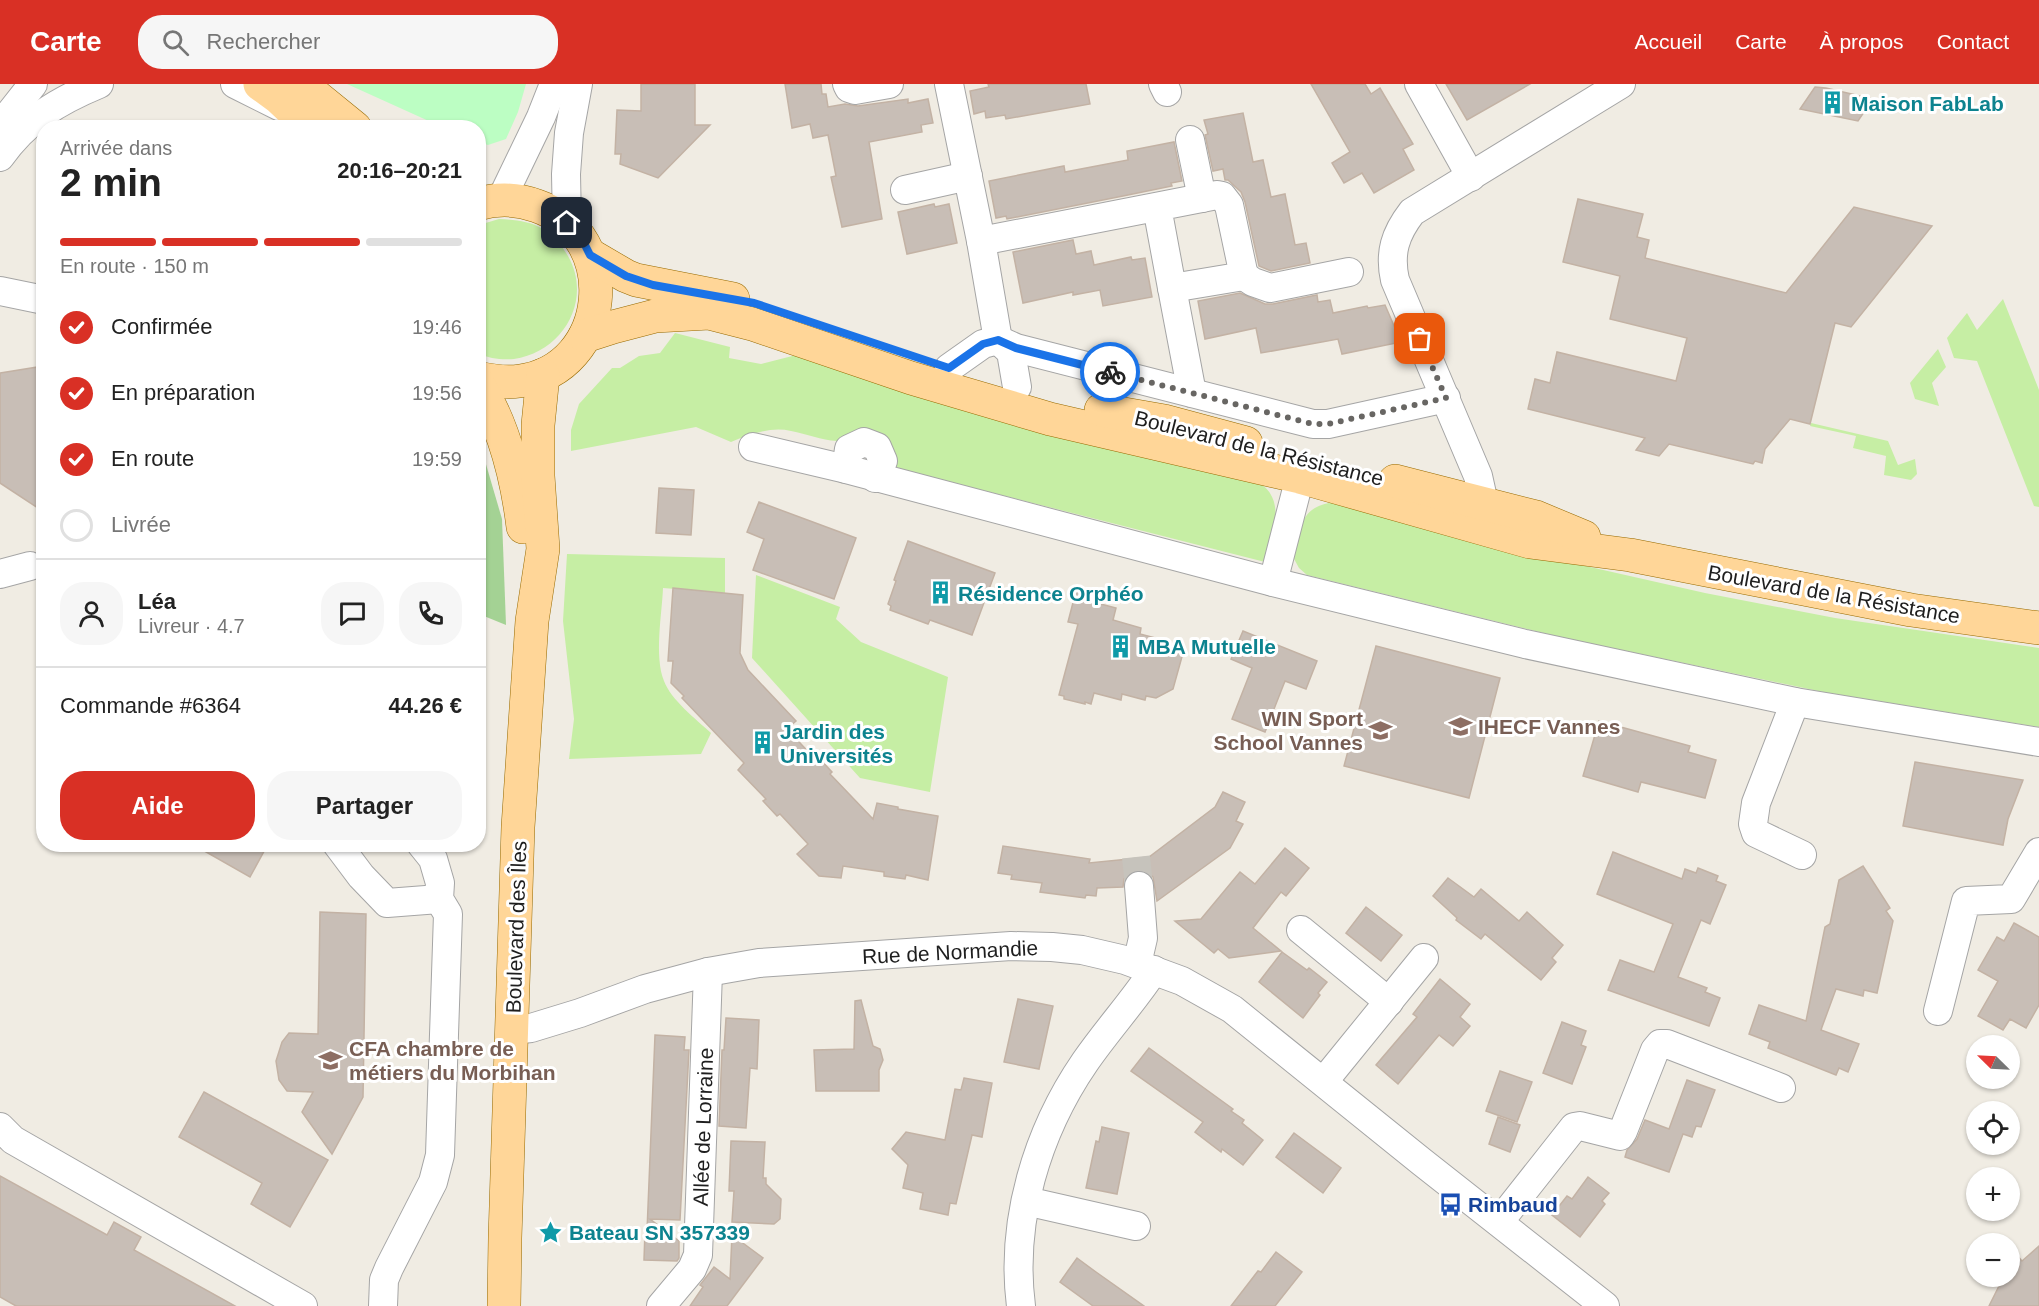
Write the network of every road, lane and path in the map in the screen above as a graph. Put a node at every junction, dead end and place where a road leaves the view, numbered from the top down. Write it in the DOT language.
graph roads {
  1 [pos="33,84"];
  2 [pos="99,84"];
  3 [pos="235,84"];
  4 [pos="260,84"];
  5 [pos="301,84"];
  6 [pos="554,84"];
  7 [pos="578,84"];
  8 [pos="847,84"];
  9 [pos="889,84"];
  10 [pos="949,84"];
  11 [pos="1419,84"];
  12 [pos="1621,84"];
  13 [pos="300,120"];
  14 [pos="302,120"];
  15 [pos="345,120"];
  16 [pos="0,126"];
  17 [pos="1190,140"];
  18 [pos="0,157"];
  19 [pos="968,177"];
  20 [pos="1471,177"];
  21 [pos="904,190"];
  22 [pos="1202,198"];
  23 [pos="490,202"];
  24 [pos="1157,207"];
  25 [pos="567,223"];
  26 [pos="981,241"];
  27 [pos="590,255"];
  28 [pos="1349,272"];
  29 [pos="1244,276"];
  30 [pos="1172,288"];
  31 [pos="0,291"];
  32 [pos="36,298"];
  33 [pos="585,336"];
  34 [pos="998,340"];
  35 [pos="949,368"];
  36 [pos="543,375"];
  37 [pos="486,380"];
  38 [pos="1017,387"];
  39 [pos="1192,393"];
  40 [pos="486,396"];
  41 [pos="1446,398"];
  42 [pos="753,447"];
  43 [pos="1471,458"];
  44 [pos="1300,477"];
  45 [pos="1438,492"];
  46 [pos="1475,514"];
  47 [pos="30,566"];
  48 [pos="0,574"];
  49 [pos="1273,582"];
  50 [pos="532,621"];
  51 [pos="2039,628"];
  52 [pos="1795,702"];
  53 [pos="2039,742"];
  54 [pos="343,852"];
  55 [pos="427,852"];
  56 [pos="2039,852"];
  57 [pos="1802,855"];
  58 [pos="1139,886"];
  59 [pos="439,899"];
  60 [pos="1301,930"];
  61 [pos="1424,958"];
  62 [pos="1146,967"];
  63 [pos="708,972"];
  64 [pos="1389,1002"];
  65 [pos="1938,1011"];
  66 [pos="513,1030"];
  67 [pos="1324,1082"];
  68 [pos="1781,1088"];
  69 [pos="0,1127"];
  70 [pos="1026,1201"];
  71 [pos="1499,1222"];
  72 [pos="1136,1226"];
  73 [pos="1587,1301"];
  74 [pos="303,1306"];
  75 [pos="383,1306"];
  76 [pos="504,1306"];
  77 [pos="661,1306"];
  78 [pos="1021,1306"];
  1 -- 16 [label="street"];
  2 -- 18 [label="street"];
  3 -- 13 [label="street"];
  4 -- 14 [label="main road"];
  5 -- 15 [label="main road"];
  6 -- 23 [label="street"];
  7 -- 25 [label="street"];
  8 -- 9 [label="street"];
  10 -- 19 [label="street"];
  11 -- 20 [label="street"];
  12 -- 20 [label="street"];
  17 -- 22 [label="street"];
  19 -- 21 [label="street"];
  19 -- 26 [label="street"];
  20 -- 41 [label="street"];
  22 -- 24 [label="street"];
  22 -- 29 [label="street"];
  23 -- 25 [label="main road"];
  24 -- 26 [label="street"];
  24 -- 30 [label="street"];
  25 -- 27 [label="main road"];
  26 -- 34 [label="street"];
  27 -- 33 [label="main road"];
  27 -- 35 [label="main road, Boulevard de la Résistance"];
  28 -- 29 [label="street"];
  29 -- 30 [label="street"];
  30 -- 39 [label="street"];
  31 -- 32 [label="street"];
  33 -- 36 [label="main road"];
  33 -- 44 [label="main road, Boulevard de la Résistance"];
  34 -- 35 [label="street"];
  34 -- 38 [label="street"];
  34 -- 39 [label="street"];
  35 -- 38 [label="main road, Boulevard de la Résistance"];
  36 -- 37 [label="main road"];
  36 -- 50 [label="main road, Boulevard des Îles"];
  38 -- 45 [label="main road, Boulevard de la Résistance"];
  39 -- 41 [label="street"];
  40 -- 50 [label="main road, Boulevard des Îles"];
  41 -- 43 [label="street"];
  42 -- 49 [label="street"];
  43 -- 45 [label="street"];
  43 -- 46 [label="street"];
  44 -- 46 [label="main road, Boulevard de la Résistance"];
  44 -- 49 [label="street"];
  45 -- 46 [label="main road, Boulevard de la Résistance"];
  46 -- 51 [label="main road, Boulevard de la Résistance"];
  47 -- 48 [label="street"];
  49 -- 52 [label="street"];
  50 -- 66 [label="main road, Boulevard des Îles"];
  52 -- 53 [label="street"];
  52 -- 57 [label="street"];
  54 -- 59 [label="street"];
  55 -- 59 [label="street"];
  56 -- 65 [label="street"];
  58 -- 62 [label="street"];
  59 -- 75 [label="street"];
  60 -- 64 [label="street"];
  61 -- 64 [label="street"];
  62 -- 63 [label="street, Rue de Normandie"];
  62 -- 67 [label="street, Rue de Normandie"];
  62 -- 70 [label="street"];
  63 -- 66 [label="street, Rue de Normandie"];
  63 -- 77 [label="street, Allée de Lorraine"];
  64 -- 67 [label="street"];
  66 -- 76 [label="main road, Boulevard des Îles"];
  67 -- 71 [label="street, Rue de Normandie"];
  68 -- 71 [label="street"];
  69 -- 74 [label="street"];
  70 -- 72 [label="street"];
  70 -- 78 [label="street"];
  71 -- 73 [label="street, Rue de Normandie"];
}
